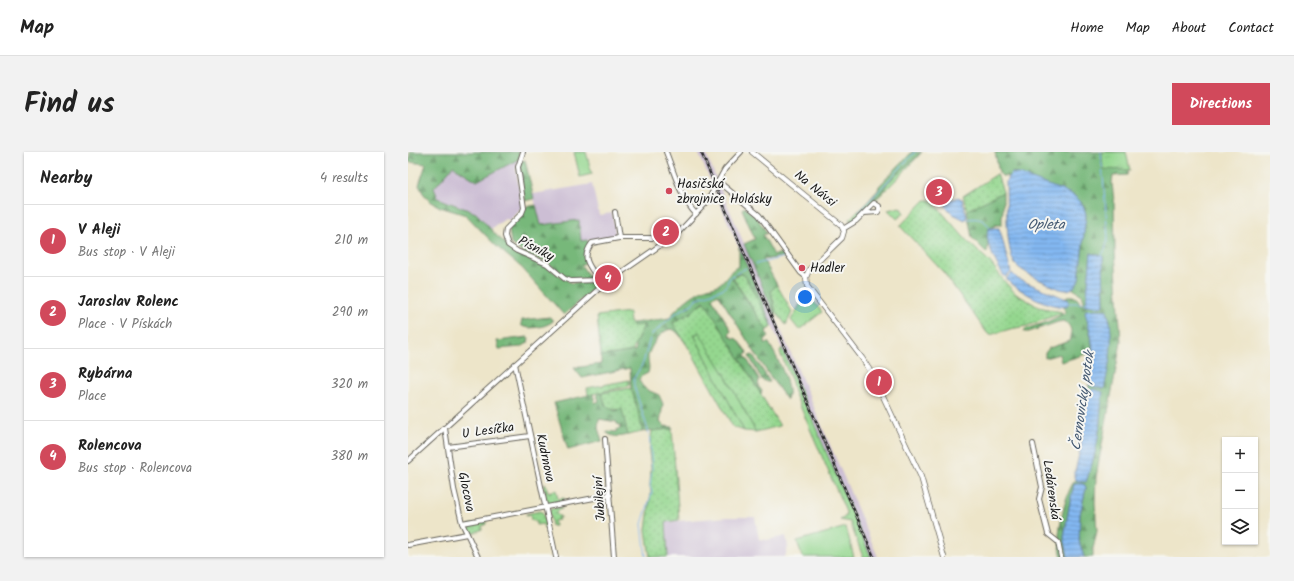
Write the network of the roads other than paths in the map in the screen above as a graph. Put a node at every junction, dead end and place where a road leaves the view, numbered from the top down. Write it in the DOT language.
graph roads {
  1 [pos="523,152"];
  2 [pos="666,152"];
  3 [pos="742,152"];
  4 [pos="752,152"];
  5 [pos="718,181"];
  6 [pos="615,212"];
  7 [pos="864,213"];
  8 [pos="696,214"];
  9 [pos="843,229"];
  10 [pos="619,238"];
  11 [pos="668,241"];
  12 [pos="806,277"];
  13 [pos="599,280"];
  14 [pos="603,285"];
  15 [pos="515,364"];
  16 [pos="445,428"];
  17 [pos="530,436"];
  18 [pos="605,439"];
  19 [pos="1033,444"];
  20 [pos="448,447"];
  21 [pos="408,461"];
  22 [pos="610,495"];
  23 [pos="545,507"];
  24 [pos="462,523"];
  25 [pos="467,534"];
  26 [pos="408,545"];
  27 [pos="478,557"];
  28 [pos="556,557"];
  29 [pos="614,557"];
  30 [pos="944,557"];
  31 [pos="1061,557"];
  1 -- 13 [label="street, Písníky"];
  2 -- 8 [label="street"];
  3 -- 5 [label="street"];
  4 -- 9 [label="street, Na Návsi"];
  5 -- 8 [label="street"];
  5 -- 12 [label="street"];
  6 -- 10 [label="street"];
  7 -- 9 [label="street"];
  8 -- 11 [label="street"];
  9 -- 12 [label="street"];
  10 -- 11 [label="street"];
  10 -- 13 [label="street"];
  11 -- 14 [label="street"];
  12 -- 30 [label="street"];
  13 -- 14 [label="street"];
  14 -- 15 [label="street"];
  15 -- 16 [label="street"];
  15 -- 17 [label="street, Kudrnova"];
  16 -- 20 [label="street, Glocova"];
  16 -- 21 [label="street"];
  17 -- 20 [label="street, U Lesíčka"];
  17 -- 23 [label="street, Kudrnova"];
  18 -- 22 [label="street, Jubilejní"];
  19 -- 31 [label="street, Ledárenská"];
  20 -- 24 [label="street, Glocova"];
  22 -- 23 [label="street"];
  22 -- 29 [label="street, Jubilejní"];
  23 -- 24 [label="street"];
  23 -- 28 [label="street, Kudrnova"];
  24 -- 25 [label="street, Glocova"];
  25 -- 26 [label="street"];
  25 -- 27 [label="street, Glocova"];
}
